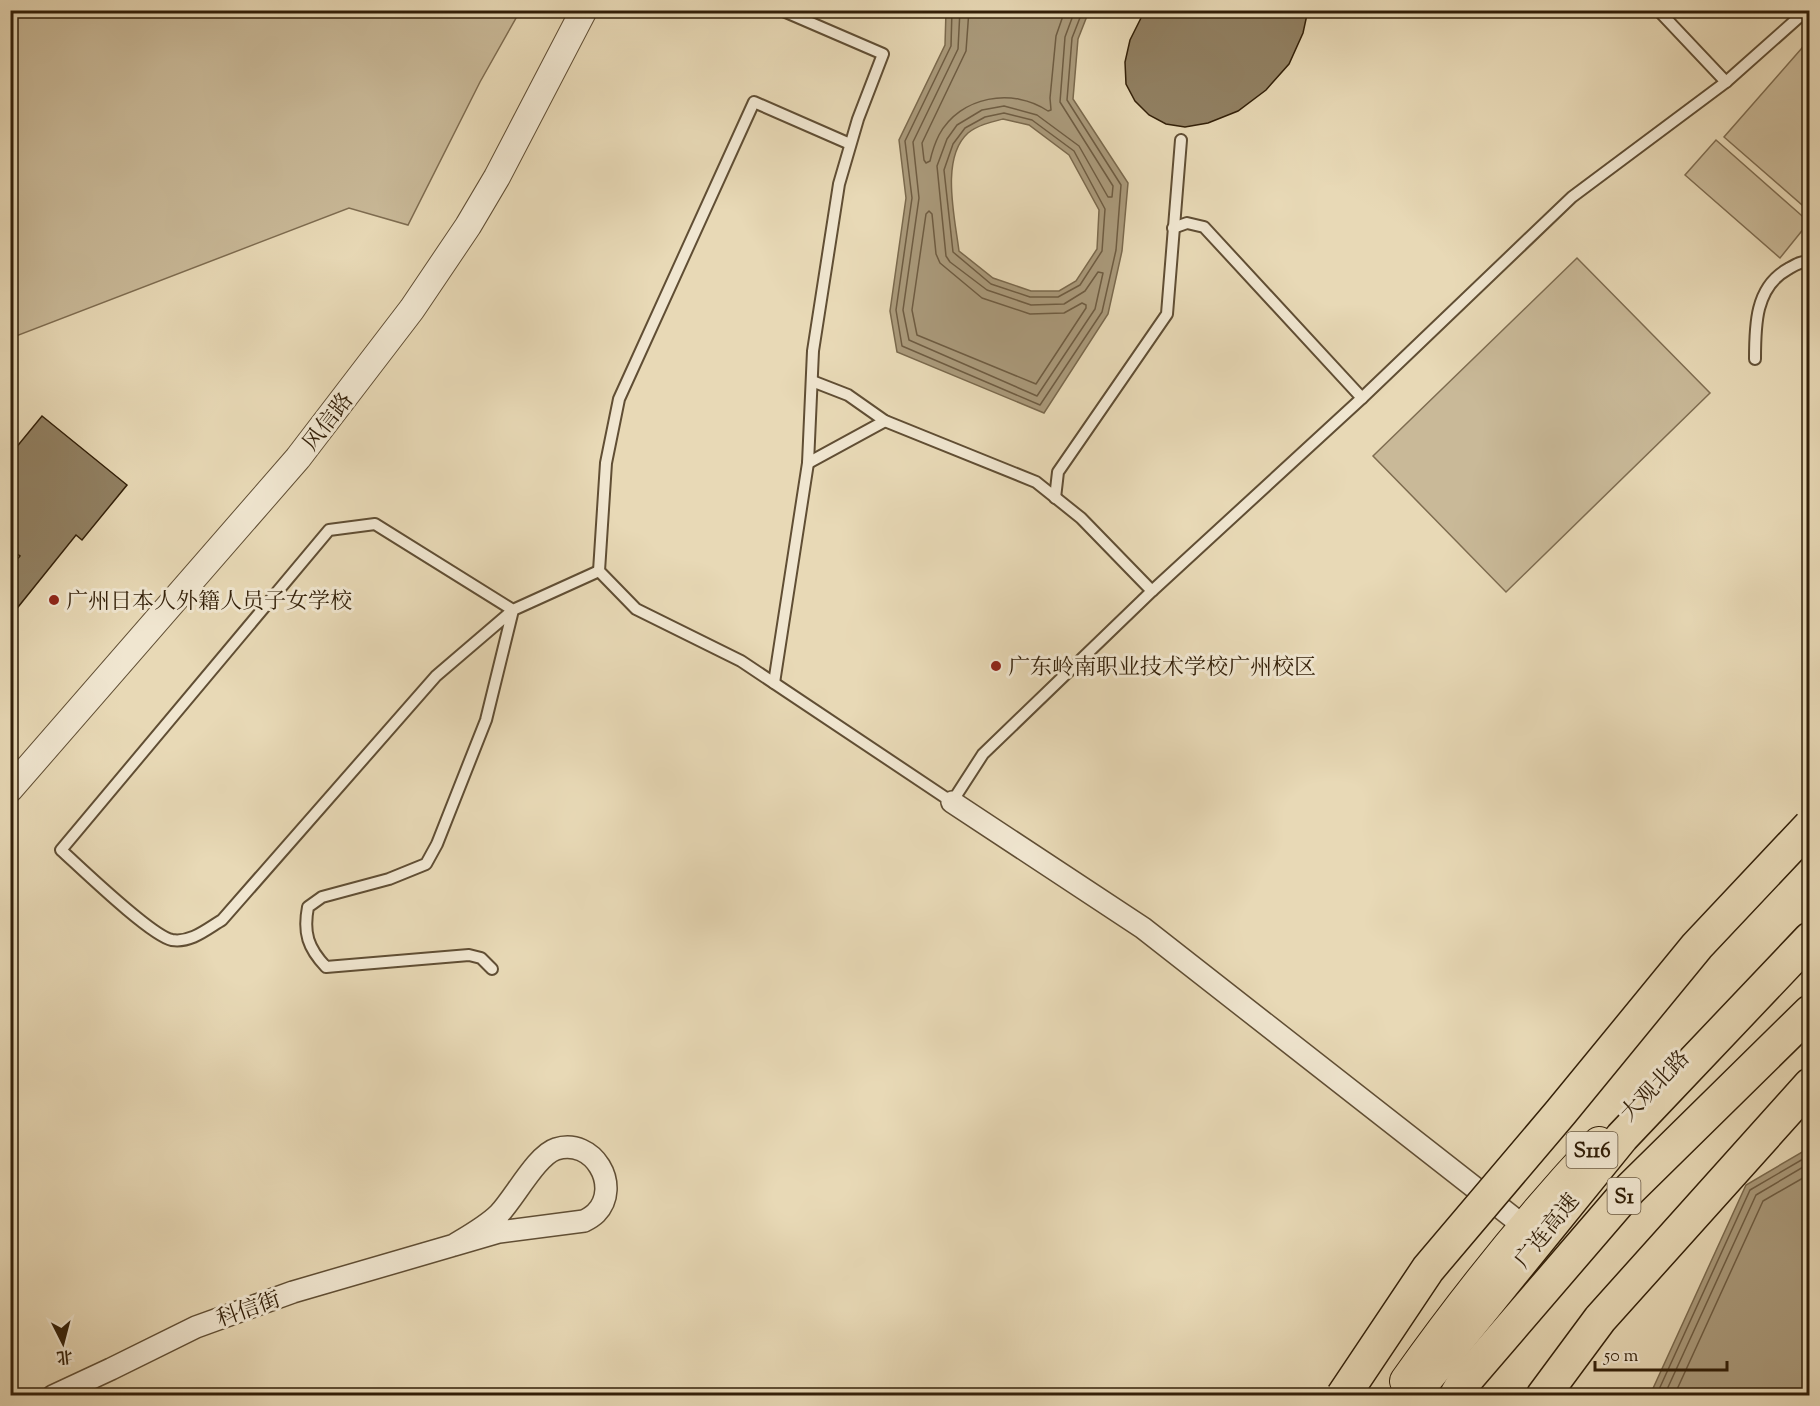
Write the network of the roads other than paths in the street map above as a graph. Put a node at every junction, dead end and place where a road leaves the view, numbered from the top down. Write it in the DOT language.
graph roads {
  1 [pos="566,10"];
  2 [pos="584,10"];
  3 [pos="781,10"];
  4 [pos="1658,10"];
  5 [pos="1807,10"];
  6 [pos="1726,82"];
  7 [pos="1181,140"];
  8 [pos="850,144"];
  9 [pos="1173,228"];
  10 [pos="1809,261"];
  11 [pos="1755,359"];
  12 [pos="812,381"];
  13 [pos="1362,398"];
  14 [pos="885,421"];
  15 [pos="808,463"];
  16 [pos="1055,498"];
  17 [pos="599,571"];
  18 [pos="1152,591"];
  19 [pos="513,610"];
  20 [pos="774,683"];
  21 [pos="10,770"];
  22 [pos="10,789"];
  23 [pos="952,802"];
  24 [pos="1809,826"];
  25 [pos="1809,923"];
  26 [pos="1809,939"];
  27 [pos="492,969"];
  28 [pos="1809,1012"];
  29 [pos="1809,1027"];
  30 [pos="1809,1085"];
  31 [pos="1525,1227"];
  32 [pos="454,1245"];
  33 [pos="52,1395"];
  34 [pos="1343,1395"];
  35 [pos="1396,1395"];
  36 [pos="1412,1395"];
  37 [pos="1456,1395"];
  38 [pos="1472,1395"];
  39 [pos="1543,1395"];
  1 -- 21 [label="street, 风信路"];
  2 -- 22 [label="street, 风信路"];
  3 -- 8 [label="lane"];
  4 -- 6 [label="lane"];
  5 -- 6 [label="lane"];
  6 -- 13 [label="lane"];
  7 -- 9 [label="lane"];
  8 -- 12 [label="lane"];
  8 -- 17 [label="lane"];
  9 -- 13 [label="lane"];
  9 -- 16 [label="lane"];
  10 -- 11 [label="lane"];
  12 -- 14 [label="lane"];
  12 -- 15 [label="lane"];
  13 -- 18 [label="lane"];
  14 -- 15 [label="lane"];
  14 -- 16 [label="lane"];
  15 -- 20 [label="lane"];
  16 -- 18 [label="lane"];
  17 -- 19 [label="lane"];
  17 -- 20 [label="lane"];
  18 -- 23 [label="lane"];
  19 -- 19 [label="lane"];
  19 -- 27 [label="lane"];
  20 -- 23 [label="lane"];
  23 -- 31 [label="street"];
  24 -- 34 [label="highway, bridge"];
  25 -- 31 [label="main road, 大观北路 / S116"];
  26 -- 36 [label="highway, 广连高速 / S1"];
  28 -- 37 [label="highway, 广连高速 / S1"];
  29 -- 38 [label="main road"];
  30 -- 39 [label="highway"];
  31 -- 35 [label="main road, 大观北路 / S116"];
  32 -- 32 [label="street, 科信街"];
  32 -- 33 [label="street, 科信街"];
}
